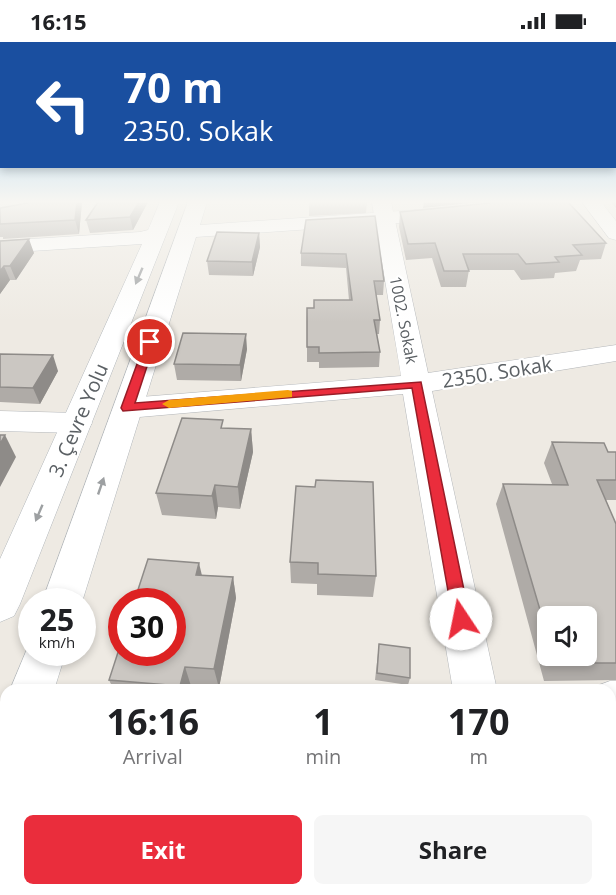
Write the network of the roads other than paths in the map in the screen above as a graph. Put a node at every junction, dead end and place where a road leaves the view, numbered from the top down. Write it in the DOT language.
graph roads {
  1 [pos="81,242"];
  2 [pos="153,242"];
  3 [pos="185,242"];
  4 [pos="389,242"];
  5 [pos="0,247"];
  6 [pos="616,353"];
  7 [pos="417,384"];
  8 [pos="128,408"];
  9 [pos="0,421"];
  10 [pos="77,423"];
  11 [pos="67,588"];
  12 [pos="0,604"];
  13 [pos="40,666"];
  14 [pos="34,684"];
  15 [pos="474,684"];
  1 -- 5 [label="street"];
  2 -- 10 [label="street, 3. Çevre Yolu, one-way"];
  3 -- 8 [label="street, 3. Çevre Yolu"];
  4 -- 7 [label="street, 1002. Sokak"];
  6 -- 7 [label="street, 2350. Sokak"];
  7 -- 8 [label="street, 2350. Sokak"];
  7 -- 15 [label="street, 1002. Sokak"];
  11 -- 8 [label="street, 3. Çevre Yolu, one-way"];
  9 -- 10 [label="street"];
  10 -- 12 [label="street, 3. Çevre Yolu, one-way"];
  13 -- 14 [label="street"];
}
